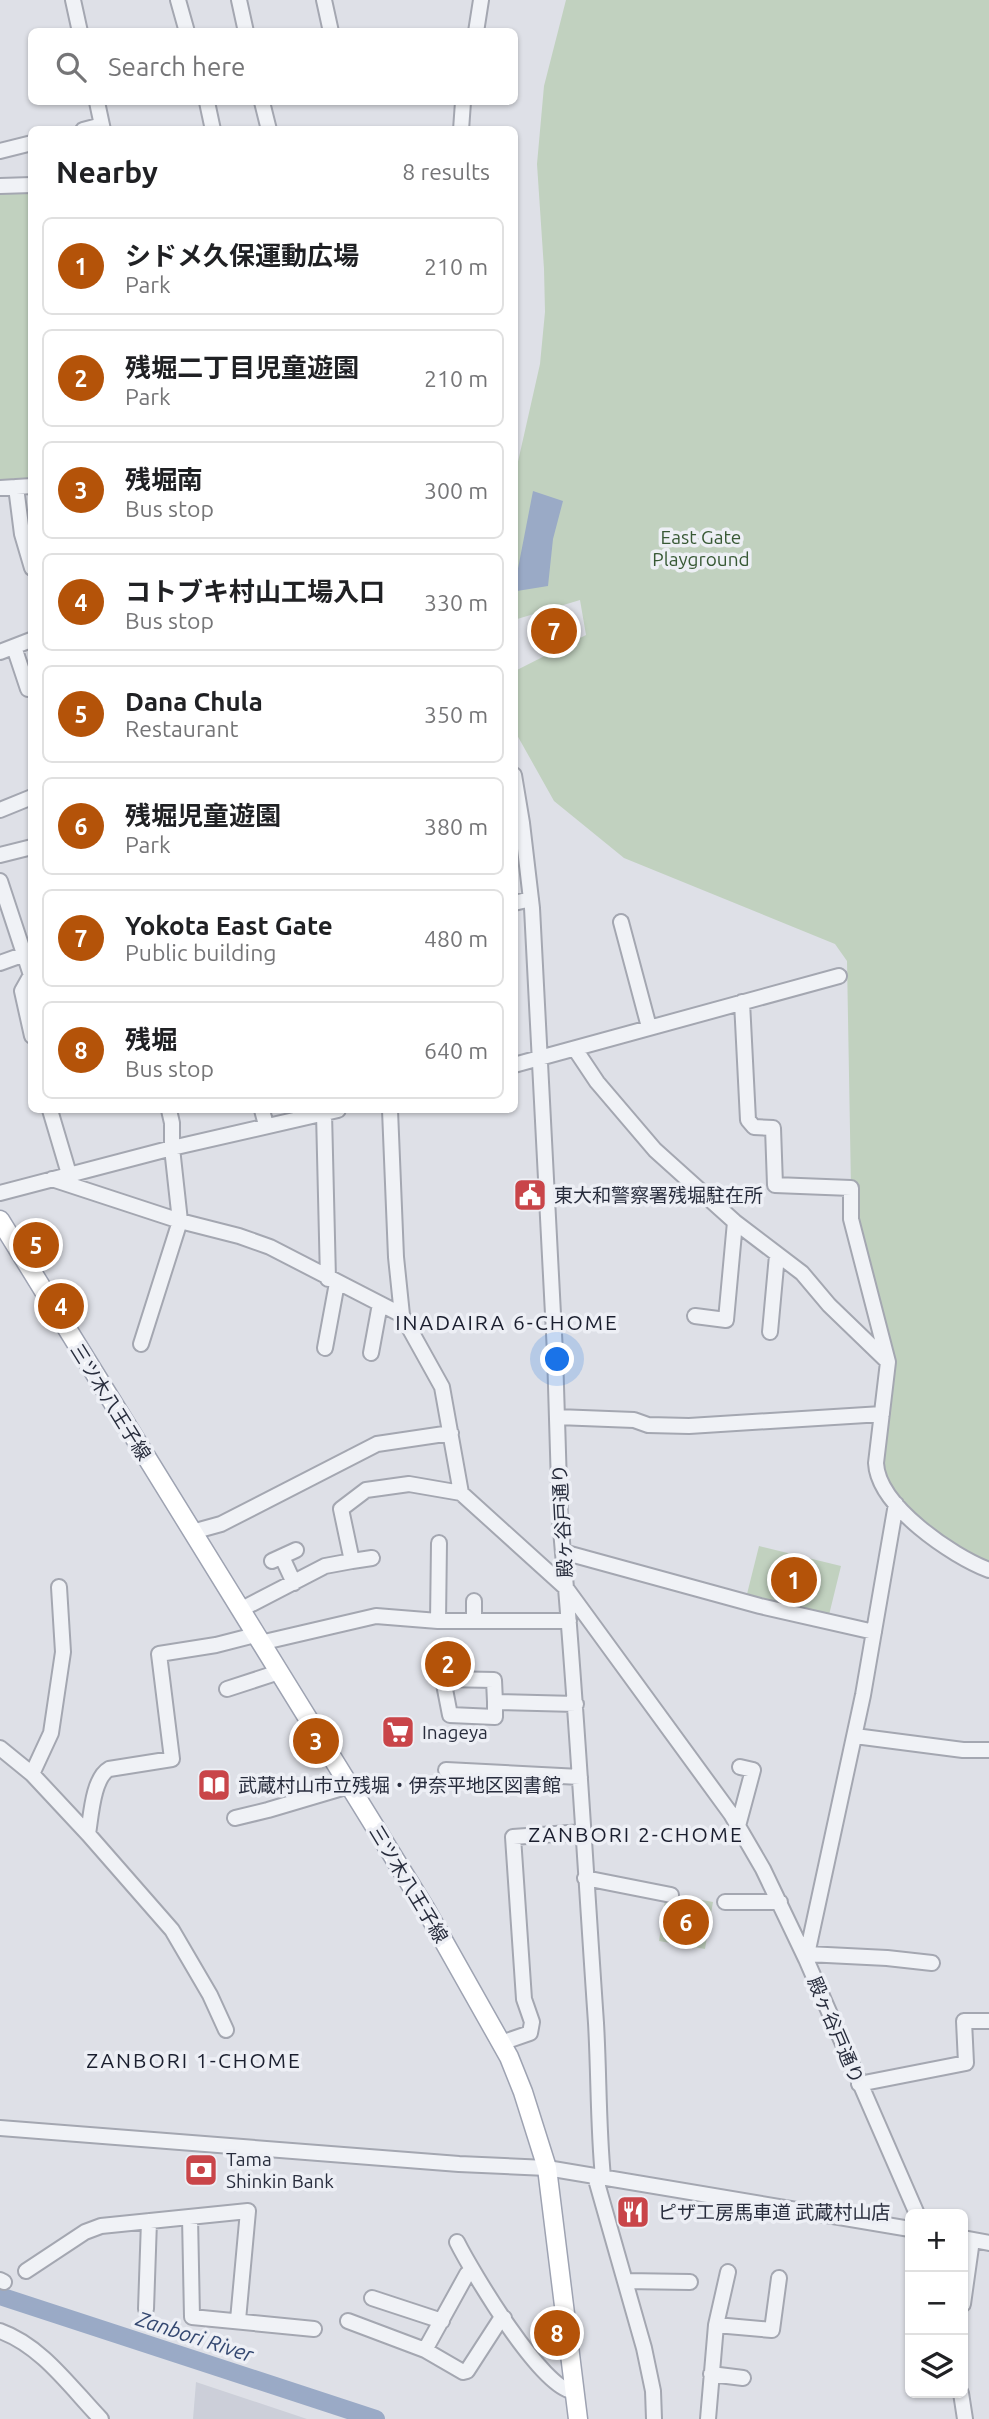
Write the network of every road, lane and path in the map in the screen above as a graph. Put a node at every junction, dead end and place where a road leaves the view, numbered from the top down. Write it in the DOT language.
graph roads {
  1 [pos="73,0"];
  2 [pos="178,0"];
  3 [pos="239,0"];
  4 [pos="324,0"];
  5 [pos="481,0"];
  6 [pos="79,28"];
  7 [pos="186,28"];
  8 [pos="245,28"];
  9 [pos="330,28"];
  10 [pos="477,28"];
  11 [pos="98,105"];
  12 [pos="208,105"];
  13 [pos="263,105"];
  14 [pos="463,105"];
  15 [pos="102,126"];
  16 [pos="212,126"];
  17 [pos="268,126"];
  18 [pos="461,126"];
  19 [pos="28,144"];
  20 [pos="0,151"];
  21 [pos="28,185"];
  22 [pos="0,186"];
  23 [pos="24,487"];
  24 [pos="0,488"];
  25 [pos="28,554"];
  26 [pos="28,641"];
  27 [pos="7,649"];
  28 [pos="28,689"];
  29 [pos="28,799"];
  30 [pos="0,810"];
  31 [pos="518,824"];
  32 [pos="28,848"];
  33 [pos="0,855"];
  34 [pos="0,881"];
  35 [pos="531,899"];
  36 [pos="518,902"];
  37 [pos="621,922"];
  38 [pos="25,954"];
  39 [pos="0,963"];
  40 [pos="28,964"];
  41 [pos="839,976"];
  42 [pos="28,980"];
  43 [pos="742,1002"];
  44 [pos="28,1018"];
  45 [pos="649,1027"];
  46 [pos="575,1049"];
  47 [pos="540,1058"];
  48 [pos="518,1064"];
  49 [pos="51,1113"];
  50 [pos="170,1113"];
  51 [pos="263,1113"];
  52 [pos="322,1113"];
  53 [pos="331,1113"];
  54 [pos="390,1113"];
  55 [pos="266,1125"];
  56 [pos="172,1148"];
  57 [pos="69,1174"];
  58 [pos="52,1179"];
  59 [pos="0,1193"];
  60 [pos="0,1220"];
  61 [pos="180,1221"];
  62 [pos="735,1222"];
  63 [pos="777,1255"];
  64 [pos="333,1281"];
  65 [pos="380,1304"];
  66 [pos="401,1315"];
  67 [pos="695,1316"];
  68 [pos="770,1332"];
  69 [pos="141,1345"];
  70 [pos="326,1348"];
  71 [pos="371,1353"];
  72 [pos="888,1362"];
  73 [pos="882,1414"];
  74 [pos="557,1417"];
  75 [pos="450,1433"];
  76 [pos="461,1493"];
  77 [pos="896,1504"];
  78 [pos="192,1532"];
  79 [pos="439,1543"];
  80 [pos="296,1550"];
  81 [pos="562,1552"];
  82 [pos="372,1558"];
  83 [pos="352,1561"];
  84 [pos="989,1570"];
  85 [pos="294,1583"];
  86 [pos="59,1587"];
  87 [pos="566,1588"];
  88 [pos="474,1601"];
  89 [pos="240,1610"];
  90 [pos="438,1621"];
  91 [pos="474,1621"];
  92 [pos="569,1621"];
  93 [pos="874,1632"];
  94 [pos="258,1639"];
  95 [pos="279,1672"];
  96 [pos="227,1689"];
  97 [pos="495,1702"];
  98 [pos="576,1704"];
  99 [pos="855,1736"];
  100 [pos="0,1748"];
  101 [pos="989,1750"];
  102 [pos="740,1767"];
  103 [pos="446,1770"];
  104 [pos="32,1774"];
  105 [pos="580,1777"];
  106 [pos="349,1786"];
  107 [pos="235,1818"];
  108 [pos="738,1826"];
  109 [pos="583,1832"];
  110 [pos="88,1834"];
  111 [pos="585,1878"];
  112 [pos="671,1895"];
  113 [pos="725,1902"];
  114 [pos="780,1902"];
  115 [pos="807,1956"];
  116 [pos="932,1963"];
  117 [pos="989,2021"];
  118 [pos="226,2029"];
  119 [pos="501,2043"];
  120 [pos="859,2084"];
  121 [pos="0,2128"];
  122 [pos="547,2168"];
  123 [pos="599,2177"];
  124 [pos="914,2209"];
  125 [pos="190,2217"];
  126 [pos="149,2221"];
  127 [pos="905,2228"];
  128 [pos="968,2239"];
  129 [pos="457,2242"];
  130 [pos="989,2243"];
  131 [pos="26,2271"];
  132 [pos="472,2271"];
  133 [pos="728,2272"];
  134 [pos="779,2278"];
  135 [pos="625,2281"];
  136 [pos="690,2282"];
  137 [pos="372,2298"];
  138 [pos="146,2309"];
  139 [pos="504,2318"];
  140 [pos="238,2320"];
  141 [pos="348,2321"];
  142 [pos="442,2321"];
  143 [pos="716,2325"];
  144 [pos="314,2329"];
  145 [pos="0,2332"];
  146 [pos="425,2350"];
  147 [pos="711,2374"];
  148 [pos="743,2378"];
  149 [pos="575,2391"];
  150 [pos="962,2398"];
  151 [pos="102,2419"];
  152 [pos="578,2419"];
  153 [pos="654,2419"];
  154 [pos="708,2419"];
  155 [pos="965,2419"];
  1 -- 6 [label="street"];
  2 -- 7 [label="street"];
  3 -- 8 [label="street"];
  4 -- 9 [label="street"];
  5 -- 10 [label="street"];
  11 -- 15 [label="street"];
  12 -- 16 [label="street"];
  13 -- 17 [label="street"];
  14 -- 18 [label="street"];
  19 -- 20 [label="street"];
  21 -- 22 [label="street"];
  23 -- 24 [label="street"];
  23 -- 25 [label="street"];
  26 -- 27 [label="street"];
  27 -- 28 [label="street"];
  29 -- 30 [label="street"];
  31 -- 35 [label="street, 殿ヶ谷戸通り"];
  32 -- 33 [label="street"];
  34 -- 38 [label="street"];
  35 -- 36 [label="street"];
  35 -- 47 [label="street, 殿ヶ谷戸通り"];
  37 -- 45 [label="street"];
  38 -- 39 [label="street"];
  38 -- 40 [label="street"];
  41 -- 43 [label="street"];
  42 -- 44 [label="street"];
  43 -- 45 [label="street"];
  43 -- 72 [label="street"];
  45 -- 46 [label="street"];
  46 -- 47 [label="street"];
  46 -- 62 [label="street"];
  47 -- 48 [label="street"];
  47 -- 74 [label="street, 殿ヶ谷戸通り"];
  49 -- 57 [label="street"];
  50 -- 56 [label="street"];
  51 -- 55 [label="street"];
  52 -- 55 [label="street"];
  53 -- 64 [label="street"];
  54 -- 66 [label="street"];
  55 -- 56 [label="street"];
  56 -- 57 [label="street"];
  56 -- 61 [label="street"];
  57 -- 58 [label="street"];
  58 -- 59 [label="street"];
  58 -- 61 [label="street"];
  60 -- 78 [label="main road, 三ツ木八王子線"];
  61 -- 64 [label="street"];
  61 -- 69 [label="street"];
  62 -- 63 [label="street"];
  62 -- 67 [label="street"];
  63 -- 68 [label="street"];
  63 -- 72 [label="street"];
  64 -- 65 [label="street"];
  64 -- 70 [label="street"];
  65 -- 66 [label="street"];
  65 -- 71 [label="street"];
  66 -- 75 [label="street"];
  72 -- 73 [label="street"];
  73 -- 74 [label="street"];
  73 -- 77 [label="street"];
  74 -- 81 [label="street, 殿ヶ谷戸通り"];
  75 -- 76 [label="street"];
  75 -- 78 [label="street"];
  76 -- 83 [label="street"];
  76 -- 87 [label="street"];
  77 -- 84 [label="street"];
  77 -- 93 [label="street"];
  78 -- 89 [label="main road, 三ツ木八王子線"];
  79 -- 90 [label="street"];
  80 -- 85 [label="street"];
  81 -- 87 [label="street, 殿ヶ谷戸通り"];
  81 -- 93 [label="street"];
  82 -- 83 [label="street"];
  83 -- 85 [label="street"];
  85 -- 89 [label="street"];
  86 -- 104 [label="street"];
  87 -- 92 [label="street"];
  87 -- 108 [label="street, 殿ヶ谷戸通り"];
  88 -- 91 [label="street"];
  89 -- 94 [label="main road, 三ツ木八王子線"];
  90 -- 91 [label="street"];
  90 -- 94 [label="street"];
  91 -- 92 [label="street"];
  92 -- 98 [label="street"];
  93 -- 99 [label="street"];
  94 -- 95 [label="main road, 三ツ木八王子線"];
  94 -- 110 [label="street"];
  95 -- 96 [label="street"];
  95 -- 106 [label="main road, 三ツ木八王子線"];
  97 -- 98 [label="street"];
  98 -- 105 [label="street"];
  99 -- 101 [label="street"];
  99 -- 115 [label="street"];
  100 -- 104 [label="street"];
  102 -- 108 [label="street"];
  103 -- 105 [label="street"];
  104 -- 110 [label="street"];
  105 -- 109 [label="street"];
  106 -- 107 [label="street"];
  106 -- 119 [label="main road, 三ツ木八王子線"];
  108 -- 114 [label="street, 殿ヶ谷戸通り"];
  109 -- 111 [label="street"];
  109 -- 119 [label="street"];
  110 -- 118 [label="street"];
  111 -- 112 [label="street"];
  111 -- 123 [label="street"];
  113 -- 114 [label="street"];
  114 -- 115 [label="street, 殿ヶ谷戸通り"];
  115 -- 116 [label="street"];
  115 -- 120 [label="street, 殿ヶ谷戸通り"];
  117 -- 120 [label="street"];
  119 -- 122 [label="main road, 三ツ木八王子線"];
  120 -- 124 [label="street, 殿ヶ谷戸通り"];
  121 -- 122 [label="street"];
  122 -- 123 [label="street"];
  122 -- 149 [label="main road, 三ツ木八王子線"];
  123 -- 127 [label="street"];
  123 -- 135 [label="street"];
  125 -- 126 [label="street"];
  125 -- 140 [label="street"];
  125 -- 140 [label="street"];
  126 -- 131 [label="street"];
  126 -- 138 [label="street"];
  128 -- 130 [label="street"];
  129 -- 132 [label="street"];
  132 -- 139 [label="street"];
  132 -- 142 [label="street"];
  133 -- 143 [label="street"];
  134 -- 143 [label="street"];
  135 -- 136 [label="street"];
  135 -- 153 [label="street"];
  137 -- 142 [label="street"];
  139 -- 146 [label="street"];
  139 -- 149 [label="street"];
  140 -- 144 [label="street"];
  141 -- 146 [label="street"];
  142 -- 146 [label="street"];
  143 -- 147 [label="street"];
  145 -- 151 [label="street"];
  147 -- 148 [label="street"];
  147 -- 154 [label="street"];
  149 -- 152 [label="main road, 三ツ木八王子線"];
  150 -- 155 [label="street"];
}
